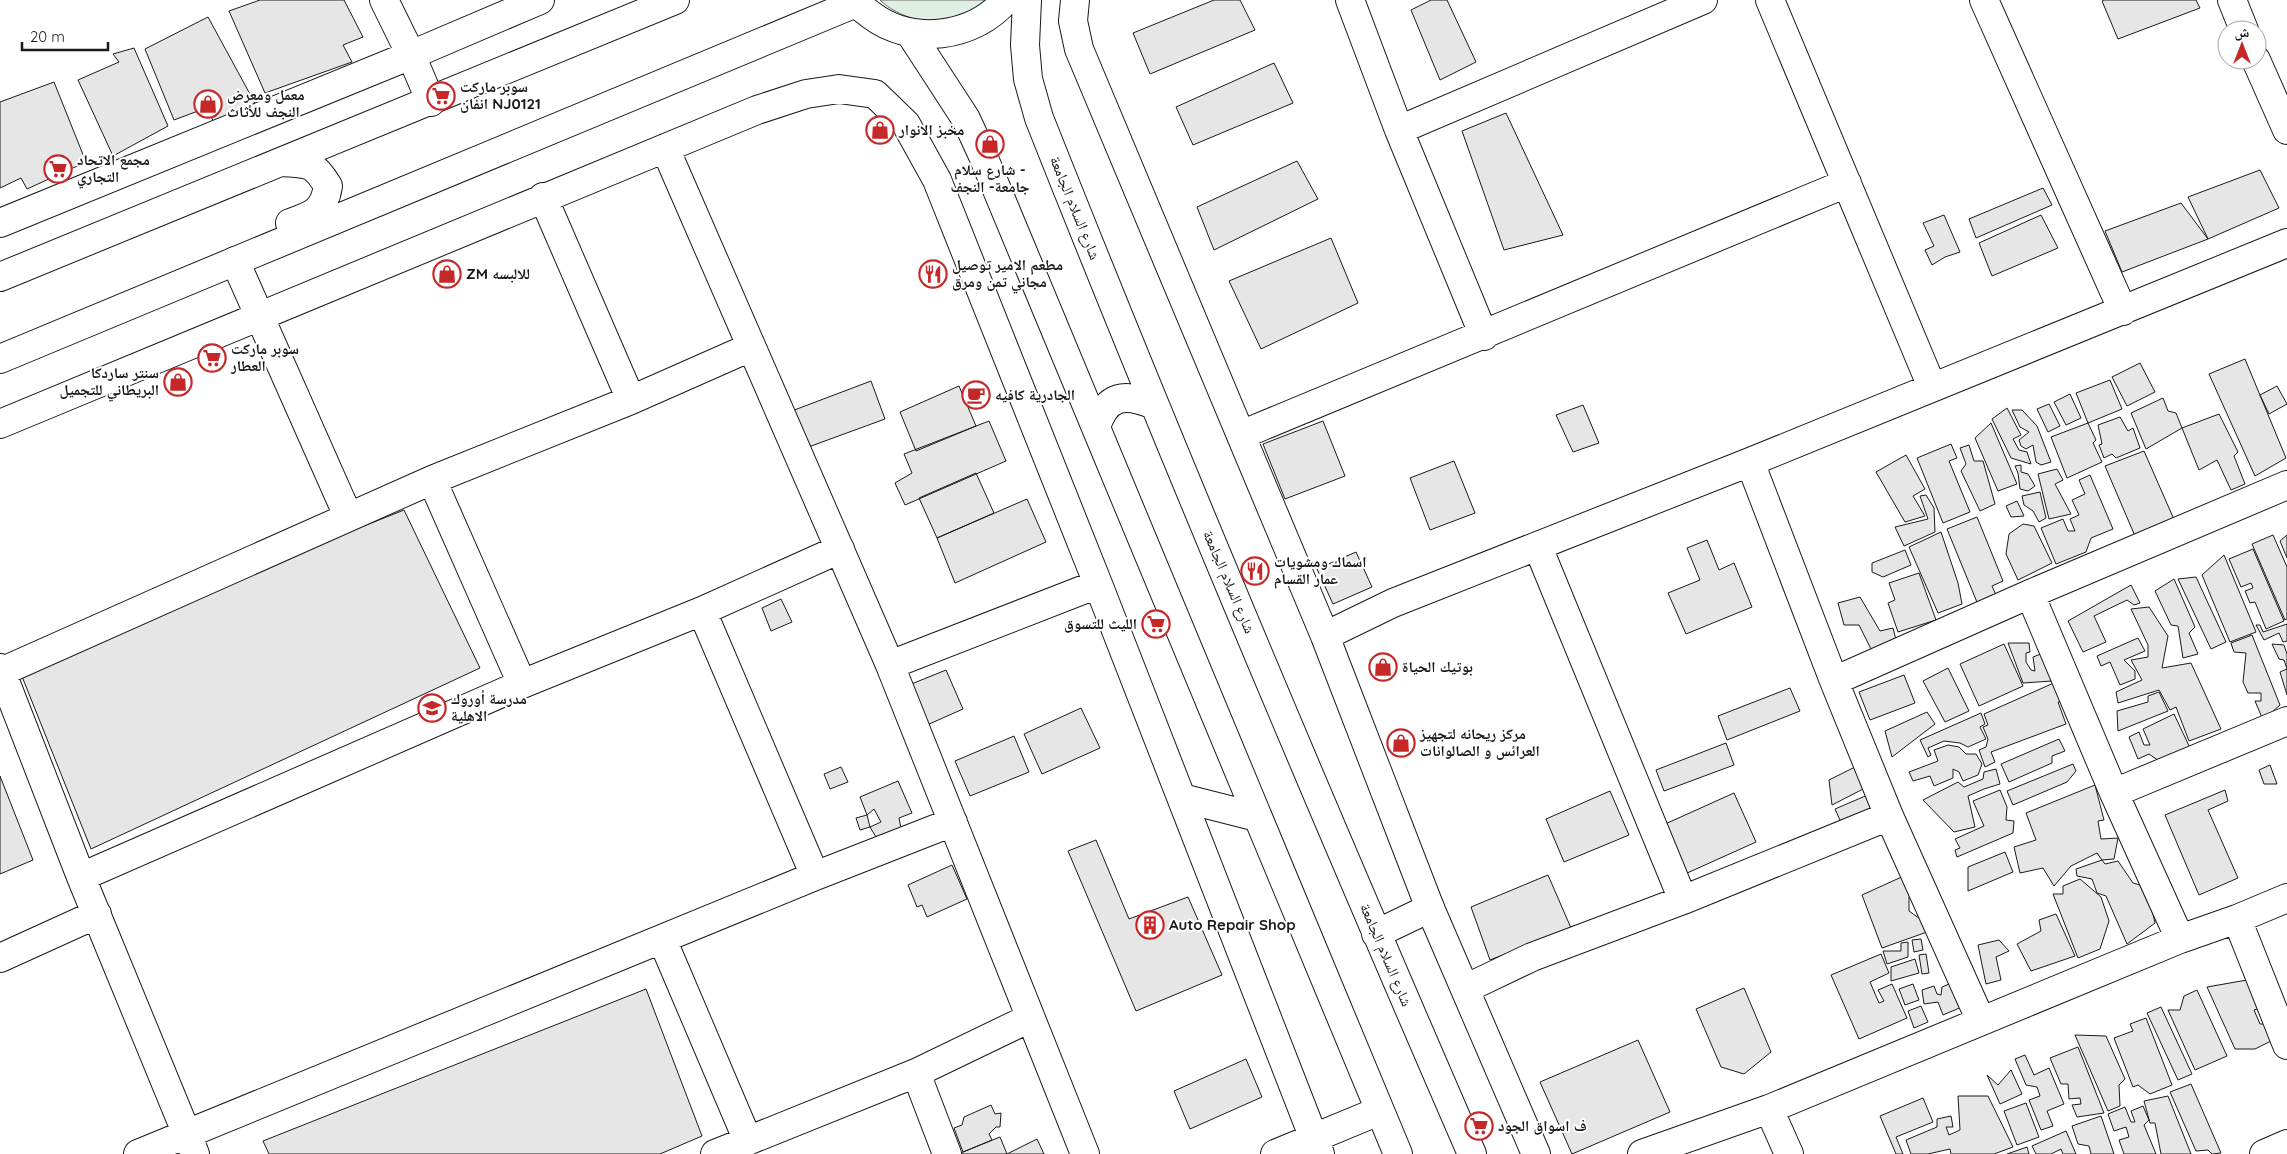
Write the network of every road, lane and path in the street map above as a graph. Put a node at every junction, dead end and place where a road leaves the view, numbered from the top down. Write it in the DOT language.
graph roads {
  1 [pos="384,0"];
  2 [pos="540,0"];
  3 [pos="675,0"];
  4 [pos="1006,0"];
  5 [pos="1028,0"];
  6 [pos="1075,0"];
  7 [pos="1350,0"];
  8 [pos="1703,0"];
  9 [pos="1770,0"];
  10 [pos="1984,0"];
  11 [pos="2232,0"];
  12 [pos="854,2"];
  13 [pos="2240,20"];
  14 [pos="910,33"];
  15 [pos="410,55"];
  16 [pos="2260,70"];
  17 [pos="431,102"];
  18 [pos="1399,130"];
  19 [pos="2287,130"];
  20 [pos="665,148"];
  21 [pos="281,162"];
  22 [pos="1847,183"];
  23 [pos="544,198"];
  24 [pos="0,223"];
  25 [pos="2287,243"];
  26 [pos="235,261"];
  27 [pos="0,277"];
  28 [pos="183,283"];
  29 [pos="2122,311"];
  30 [pos="260,317"];
  31 [pos="1484,336"];
  32 [pos="752,347"];
  33 [pos="0,359"];
  34 [pos="1932,387"];
  35 [pos="631,400"];
  36 [pos="1154,406"];
  37 [pos="0,424"];
  38 [pos="1096,427"];
  39 [pos="1241,434"];
  40 [pos="1750,462"];
  41 [pos="432,480"];
  42 [pos="2287,486"];
  43 [pos="348,516"];
  44 [pos="1538,547"];
  45 [pos="840,549"];
  46 [pos="1098,584"];
  47 [pos="2030,594"];
  48 [pos="702,611"];
  49 [pos="1326,636"];
  50 [pos="890,665"];
  51 [pos="1,670"];
  52 [pos="1834,681"];
  53 [pos="522,684"];
  54 [pos="2287,721"];
  55 [pos="2114,793"];
  56 [pos="1182,798"];
  57 [pos="1889,816"];
  58 [pos="1257,817"];
  59 [pos="953,822"];
  60 [pos="815,876"];
  61 [pos="81,877"];
  62 [pos="2287,898"];
  63 [pos="1683,900"];
  64 [pos="1430,908"];
  65 [pos="97,914"];
  66 [pos="2237,920"];
  67 [pos="1376,934"];
  68 [pos="2180,938"];
  69 [pos="662,939"];
  70 [pos="0,958"];
  71 [pos="1467,988"];
  72 [pos="1030,1018"];
  73 [pos="1981,1021"];
  74 [pos="2287,1045"];
  75 [pos="916,1073"];
  76 [pos="1769,1109"];
  77 [pos="1379,1111"];
  78 [pos="748,1141"];
  79 [pos="190,1144"];
  80 [pos="2287,1144"];
  81 [pos="1318,1146"];
  82 [pos="138,1154"];
  83 [pos="715,1154"];
  84 [pos="947,1154"];
  85 [pos="1085,1154"];
  86 [pos="1275,1154"];
  87 [pos="1398,1154"];
  88 [pos="1472,1154"];
  89 [pos="1536,1154"];
  90 [pos="1642,1154"];
  91 [pos="1789,1154"];
  92 [pos="2264,1154"];
  1 -- 15 [label="street"];
  2 -- 15 [label="street"];
  3 -- 17 [label="street"];
  4 -- 14 [label="street"];
  5 -- 36 [label="street, شارع السلام الجامعة"];
  6 -- 39 [label="street"];
  7 -- 18 [label="street"];
  8 -- 18 [label="street"];
  9 -- 22 [label="street"];
  10 -- 29 [label="street"];
  11 -- 13 [label="street"];
  12 -- 14 [label="street"];
  12 -- 26 [label="street"];
  14 -- 38 [label="street"];
  15 -- 17 [label="street"];
  15 -- 24 [label="street"];
  16 -- 19 [label="street"];
  17 -- 21 [label="street"];
  18 -- 31 [label="street"];
  20 -- 23 [label="street"];
  20 -- 32 [label="street"];
  20 -- 46 [label="street"];
  21 -- 27 [label="street"];
  21 -- 28 [label="street"];
  22 -- 31 [label="street"];
  22 -- 34 [label="street"];
  23 -- 30 [label="street"];
  23 -- 35 [label="street"];
  25 -- 29 [label="street"];
  26 -- 28 [label="street"];
  26 -- 30 [label="street"];
  28 -- 33 [label="street"];
  29 -- 34 [label="street"];
  30 -- 37 [label="street"];
  30 -- 43 [label="street"];
  31 -- 39 [label="street"];
  32 -- 35 [label="street"];
  32 -- 45 [label="street"];
  34 -- 40 [label="street"];
  35 -- 41 [label="street"];
  36 -- 38 [label="street"];
  36 -- 67 [label="street, شارع السلام الجامعة"];
  38 -- 58 [label="street"];
  39 -- 49 [label="street"];
  40 -- 44 [label="street"];
  40 -- 52 [label="street"];
  41 -- 43 [label="street"];
  41 -- 53 [label="street"];
  42 -- 47 [label="street"];
  43 -- 51 [label="street"];
  44 -- 49 [label="street"];
  44 -- 63 [label="street"];
  45 -- 48 [label="street"];
  45 -- 50 [label="street"];
  46 -- 50 [label="street"];
  46 -- 56 [label="street"];
  47 -- 52 [label="street"];
  47 -- 55 [label="street"];
  48 -- 53 [label="street"];
  48 -- 60 [label="street"];
  49 -- 64 [label="street"];
  50 -- 59 [label="street"];
  51 -- 61 [label="street"];
  52 -- 57 [label="street"];
  53 -- 61 [label="street"];
  54 -- 55 [label="street"];
  55 -- 68 [label="street"];
  56 -- 58 [label="street"];
  56 -- 81 [label="street"];
  57 -- 63 [label="street"];
  57 -- 73 [label="street"];
  58 -- 77 [label="street"];
  59 -- 60 [label="street"];
  59 -- 72 [label="street"];
  60 -- 69 [label="street"];
  61 -- 65 [label="street"];
  62 -- 66 [label="street"];
  63 -- 71 [label="street"];
  64 -- 67 [label="street"];
  64 -- 71 [label="street"];
  65 -- 70 [label="street"];
  65 -- 79 [label="street"];
  66 -- 68 [label="street"];
  66 -- 74 [label="street"];
  67 -- 88 [label="street, شارع السلام الجامعة"];
  68 -- 73 [label="street"];
  69 -- 78 [label="street"];
  69 -- 79 [label="street"];
  71 -- 89 [label="street"];
  72 -- 75 [label="street"];
  72 -- 85 [label="street"];
  73 -- 76 [label="street"];
  75 -- 78 [label="street"];
  75 -- 84 [label="street"];
  76 -- 90 [label="street"];
  76 -- 91 [label="street"];
  77 -- 81 [label="street"];
  77 -- 87 [label="street"];
  78 -- 83 [label="street"];
  79 -- 82 [label="street"];
  80 -- 92 [label="street"];
  81 -- 86 [label="street"];
}
